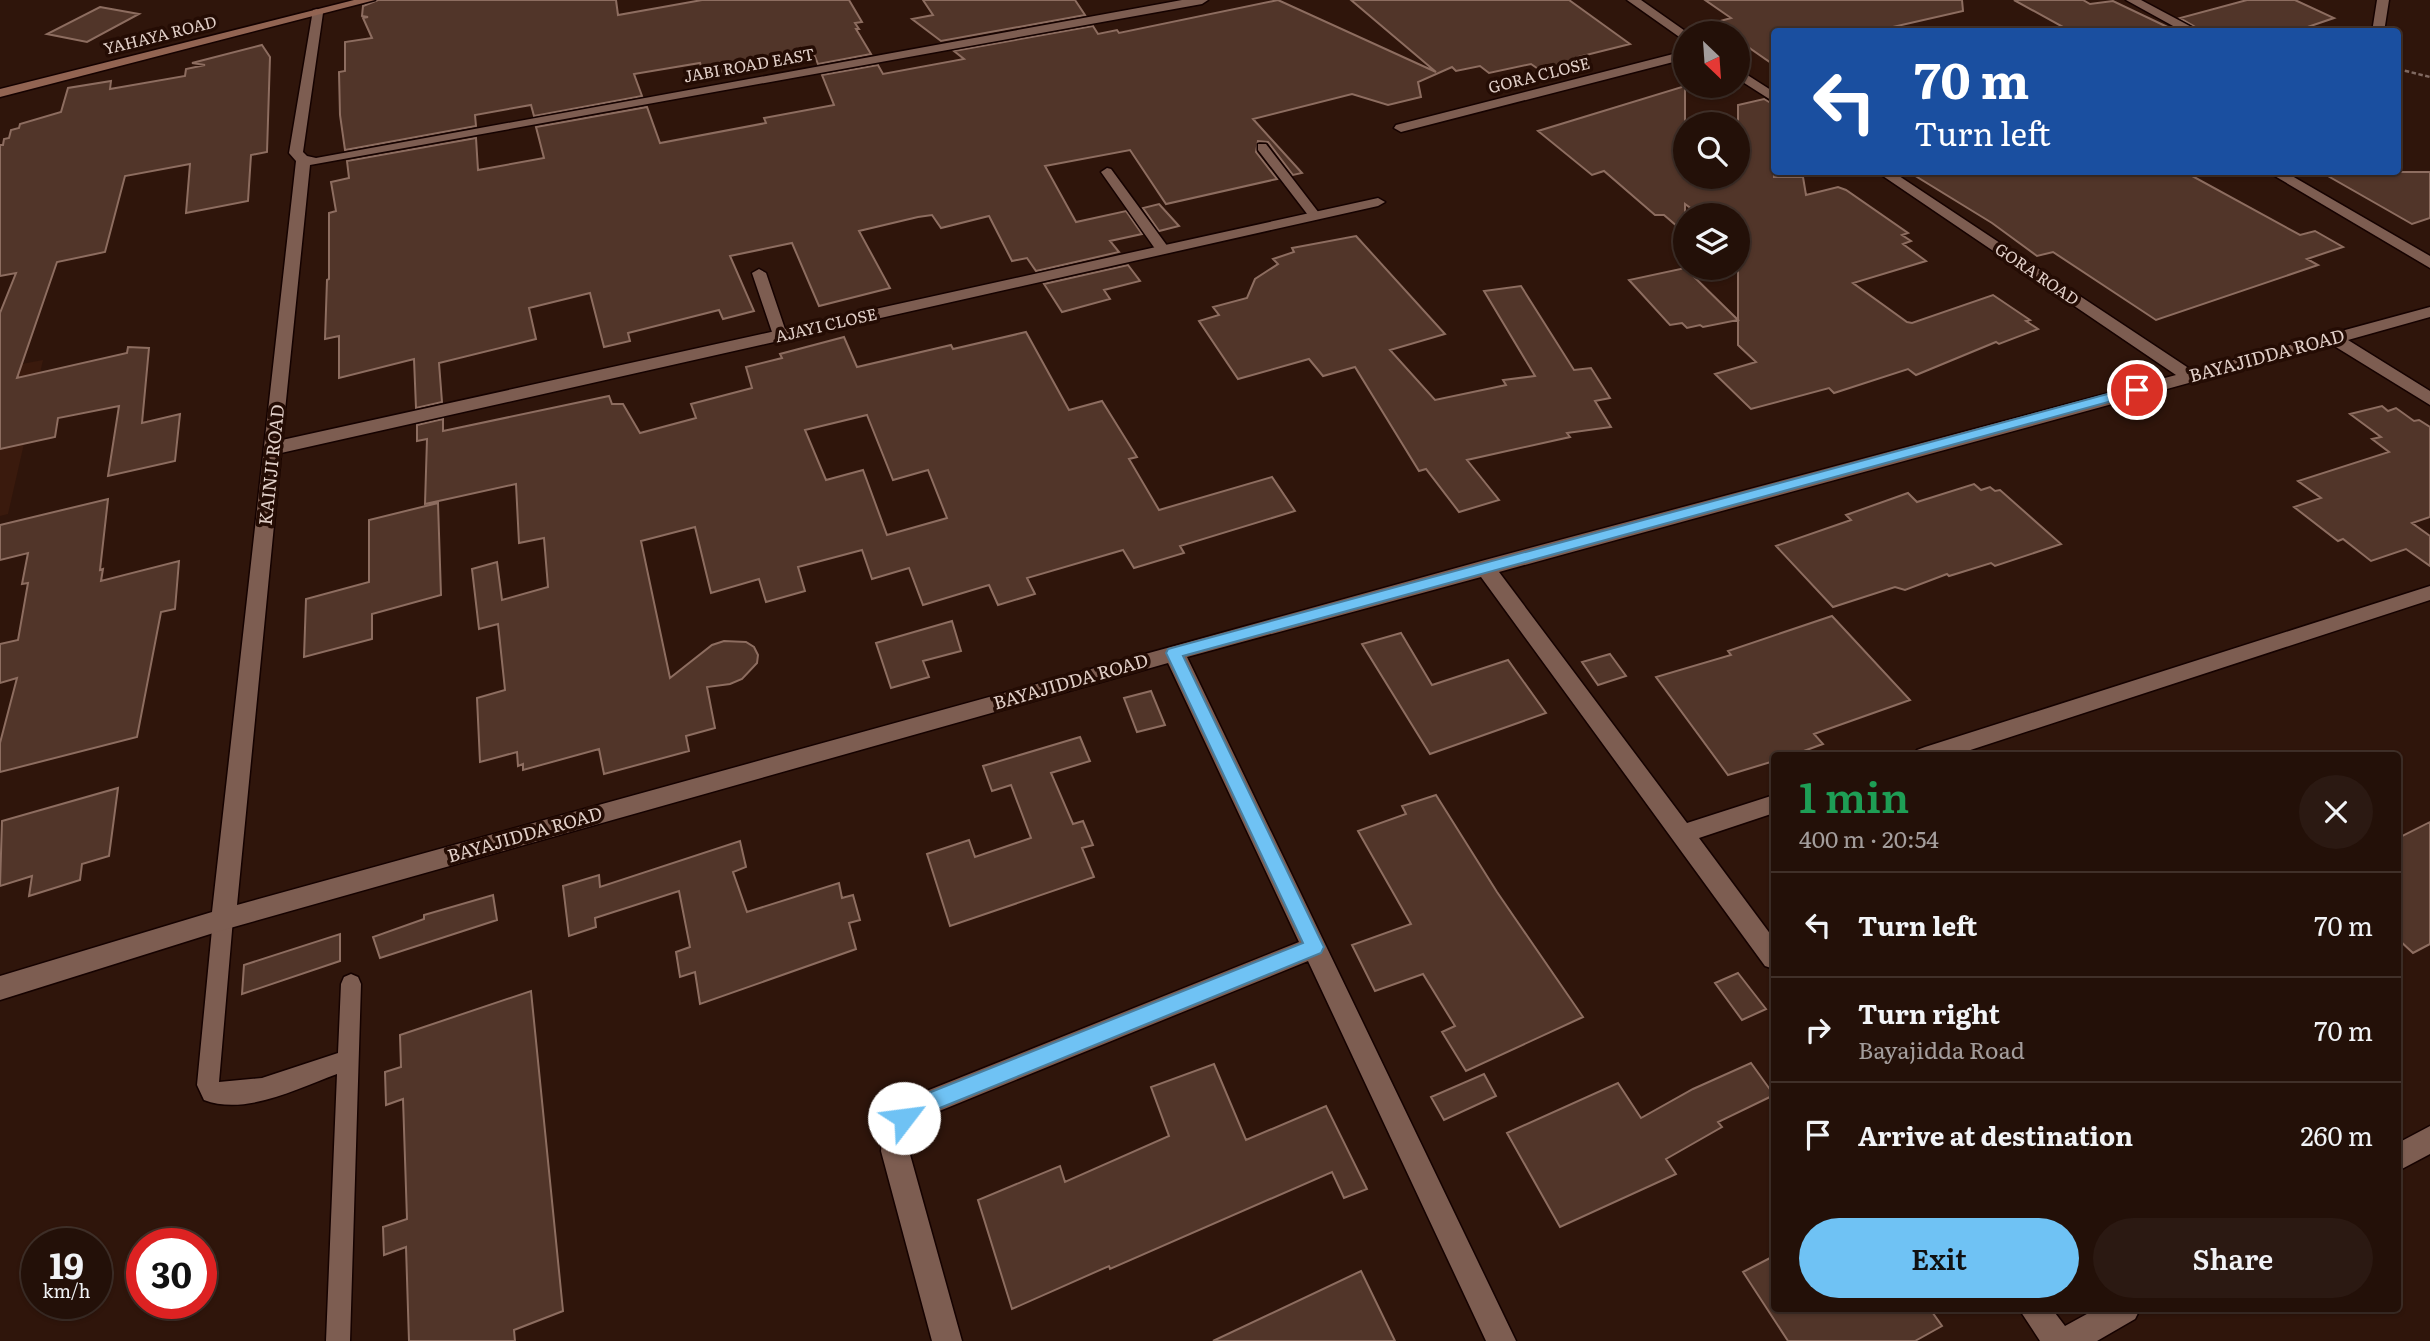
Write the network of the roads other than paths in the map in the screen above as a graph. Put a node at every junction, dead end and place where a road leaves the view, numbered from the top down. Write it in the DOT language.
graph roads {
  1 [pos="369,0"];
  2 [pos="1202,0"];
  3 [pos="1633,0"];
  4 [pos="2132,0"];
  5 [pos="2383,0"];
  6 [pos="317,13"];
  7 [pos="1673,28"];
  8 [pos="2187,28"];
  9 [pos="2379,28"];
  10 [pos="1673,58"];
  11 [pos="1750,81"];
  12 [pos="0,93"];
  13 [pos="1771,96"];
  14 [pos="1401,128"];
  15 [pos="1262,147"];
  16 [pos="303,160"];
  17 [pos="1107,172"];
  18 [pos="1888,175"];
  19 [pos="2280,175"];
  20 [pos="1378,202"];
  21 [pos="1315,216"];
  22 [pos="1163,250"];
  23 [pos="2430,263"];
  24 [pos="759,273"];
  25 [pos="2430,312"];
  26 [pos="780,335"];
  27 [pos="2335,339"];
  28 [pos="2189,376"];
  29 [pos="2430,399"];
  30 [pos="275,448"];
  31 [pos="1485,567"];
  32 [pos="2430,593"];
  33 [pos="1174,653"];
  34 [pos="1937,752"];
  35 [pos="1771,805"];
  36 [pos="1683,834"];
  37 [pos="223,919"];
  38 [pos="1315,947"];
  39 [pos="1771,954"];
  40 [pos="351,984"];
  41 [pos="0,988"];
  42 [pos="350,1059"];
  43 [pos="2430,1139"];
  44 [pos="2401,1155"];
  45 [pos="2036,1312"];
  46 [pos="2120,1312"];
  47 [pos="338,1341"];
  48 [pos="947,1341"];
  49 [pos="1501,1341"];
  50 [pos="2058,1341"];
  51 [pos="2068,1341"];
  1 -- 6 [label="street, YAHAYA ROAD"];
  2 -- 16 [label="street, JABI ROAD EAST"];
  3 -- 7 [label="street"];
  4 -- 8 [label="street"];
  5 -- 9 [label="street"];
  6 -- 12 [label="street, YAHAYA ROAD"];
  6 -- 16 [label="street, KAINJI ROAD"];
  10 -- 14 [label="street, GORA CLOSE"];
  11 -- 13 [label="street"];
  15 -- 21 [label="lane"];
  16 -- 30 [label="street, KAINJI ROAD"];
  17 -- 22 [label="lane"];
  18 -- 28 [label="street, GORA ROAD"];
  19 -- 23 [label="street"];
  20 -- 21 [label="street, AJAYI CLOSE"];
  21 -- 22 [label="street, AJAYI CLOSE"];
  22 -- 26 [label="street, AJAYI CLOSE"];
  24 -- 26 [label="lane"];
  25 -- 27 [label="street, BAYAJIDDA ROAD"];
  26 -- 30 [label="street, AJAYI CLOSE"];
  27 -- 28 [label="street, BAYAJIDDA ROAD"];
  27 -- 29 [label="street"];
  28 -- 31 [label="street, BAYAJIDDA ROAD"];
  30 -- 37 [label="street, KAINJI ROAD"];
  31 -- 33 [label="street, BAYAJIDDA ROAD"];
  31 -- 36 [label="street"];
  32 -- 34 [label="street"];
  33 -- 37 [label="street, BAYAJIDDA ROAD"];
  33 -- 38 [label="street"];
  35 -- 36 [label="street"];
  36 -- 39 [label="street"];
  37 -- 41 [label="street, BAYAJIDDA ROAD"];
  37 -- 42 [label="lane"];
  38 -- 48 [label="street"];
  38 -- 49 [label="street"];
  40 -- 42 [label="lane"];
  42 -- 47 [label="lane"];
  43 -- 44 [label="street"];
  45 -- 50 [label="street"];
  46 -- 51 [label="street"];
}
